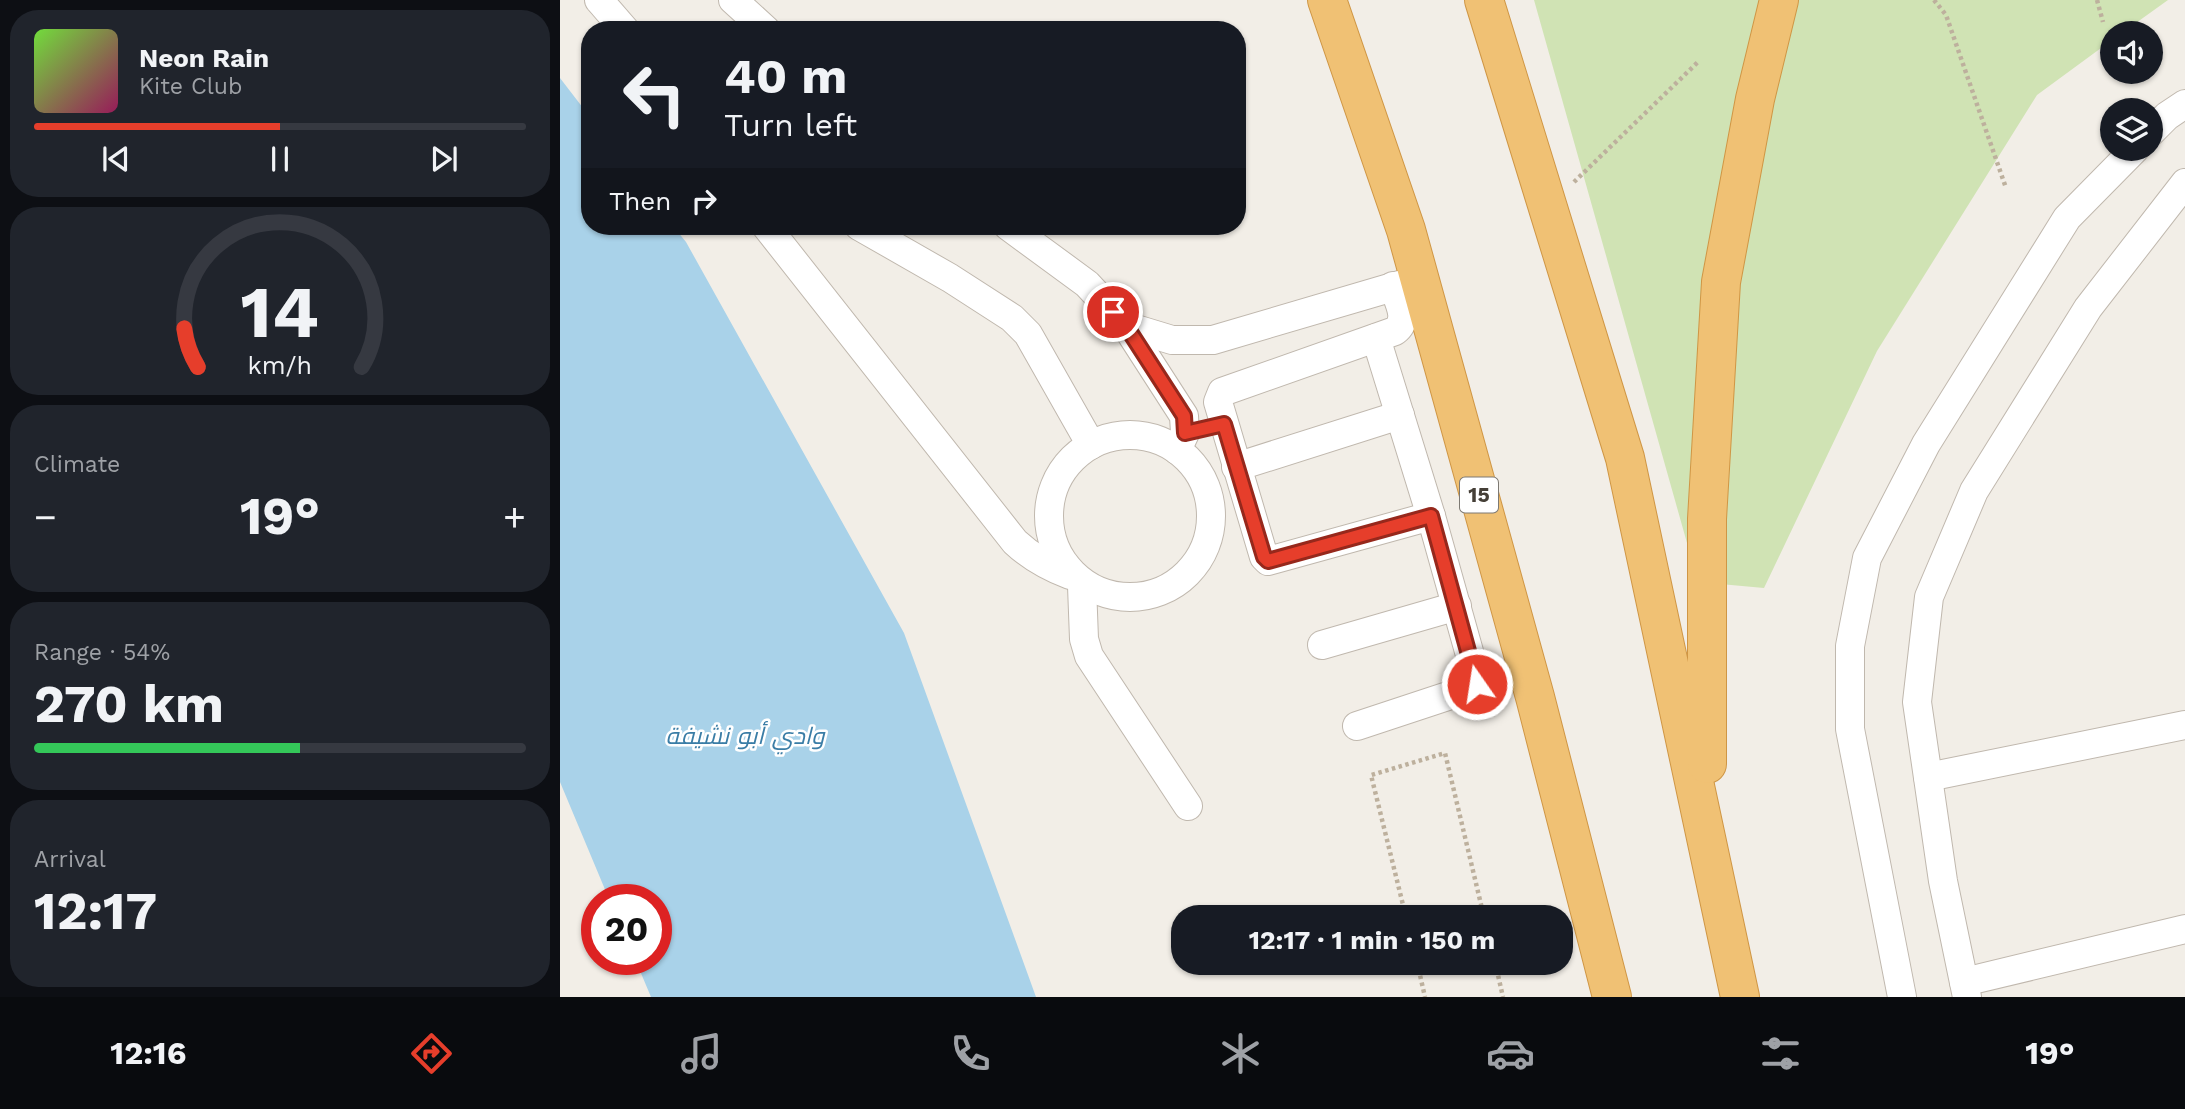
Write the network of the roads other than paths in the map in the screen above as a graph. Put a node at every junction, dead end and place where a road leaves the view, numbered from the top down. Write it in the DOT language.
graph roads {
  1 [pos="599,0"];
  2 [pos="733,0"];
  3 [pos="1326,0"];
  4 [pos="1484,0"];
  5 [pos="1779,0"];
  6 [pos="617,21"];
  7 [pos="756,21"];
  8 [pos="2185,104"];
  9 [pos="2163,120"];
  10 [pos="2122,161"];
  11 [pos="2185,183"];
  12 [pos="773,235"];
  13 [pos="875,235"];
  14 [pos="1020,235"];
  15 [pos="1406,283"];
  16 [pos="1126,326"];
  17 [pos="1376,338"];
  18 [pos="1400,415"];
  19 [pos="1224,424"];
  20 [pos="1181,442"];
  21 [pos="1091,444"];
  22 [pos="1236,467"];
  23 [pos="1431,516"];
  24 [pos="1076,580"];
  25 [pos="1457,606"];
  26 [pos="1322,645"];
  27 [pos="2185,725"];
  28 [pos="1357,726"];
  29 [pos="1928,777"];
  30 [pos="1188,806"];
  31 [pos="1707,843"];
  32 [pos="2185,929"];
  33 [pos="1965,990"];
  34 [pos="1612,997"];
  35 [pos="1740,997"];
  36 [pos="1902,997"];
  1 -- 6 [label="street"];
  2 -- 7 [label="street"];
  3 -- 15 [label="highway, 15"];
  4 -- 31 [label="highway"];
  5 -- 31 [label="highway"];
  8 -- 9 [label="street"];
  10 -- 36 [label="street"];
  11 -- 29 [label="street"];
  12 -- 24 [label="street"];
  13 -- 21 [label="street"];
  14 -- 16 [label="street"];
  15 -- 16 [label="street"];
  15 -- 17 [label="street"];
  15 -- 34 [label="highway, 15"];
  16 -- 20 [label="street"];
  17 -- 18 [label="street"];
  17 -- 19 [label="street"];
  18 -- 22 [label="street"];
  18 -- 23 [label="street"];
  19 -- 20 [label="street"];
  19 -- 22 [label="street"];
  20 -- 21 [label="street"];
  20 -- 24 [label="street"];
  21 -- 24 [label="street"];
  22 -- 23 [label="street"];
  23 -- 25 [label="street"];
  24 -- 30 [label="street"];
  25 -- 26 [label="street"];
  25 -- 28 [label="street"];
  27 -- 29 [label="street"];
  29 -- 33 [label="street"];
  31 -- 35 [label="highway"];
  32 -- 33 [label="street"];
}
